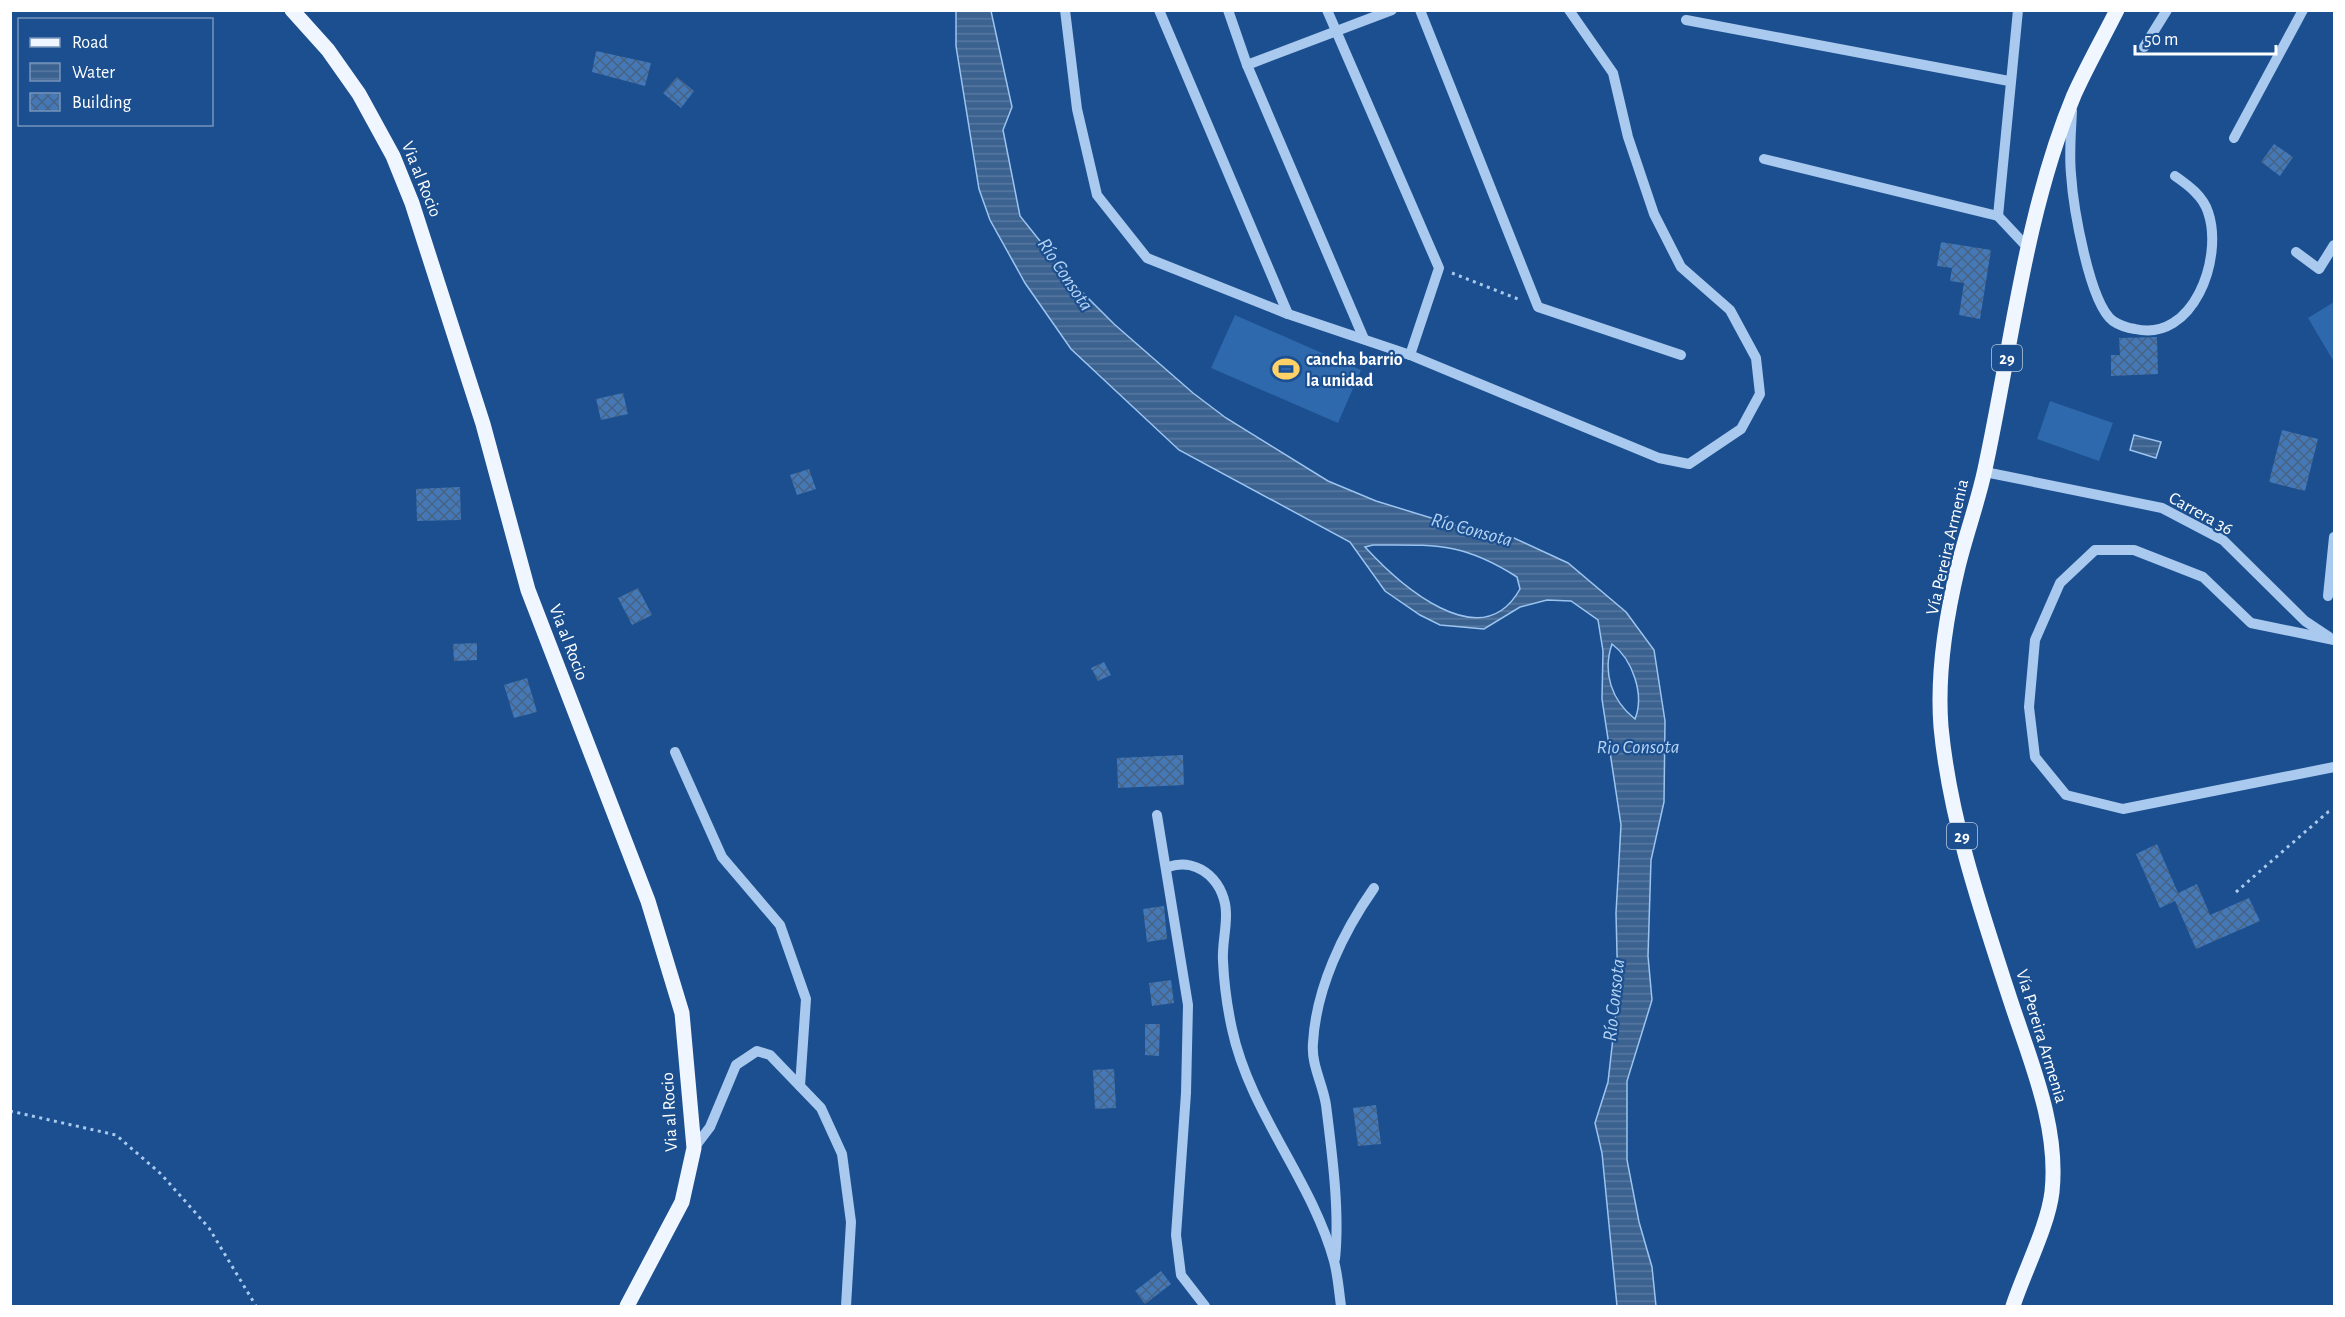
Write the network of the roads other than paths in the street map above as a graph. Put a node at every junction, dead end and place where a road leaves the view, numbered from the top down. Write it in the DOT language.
graph roads {
  1 [pos="292,10"];
  2 [pos="1065,10"];
  3 [pos="1159,10"];
  4 [pos="1228,10"];
  5 [pos="1327,10"];
  6 [pos="1392,10"];
  7 [pos="1420,10"];
  8 [pos="1569,10"];
  9 [pos="2018,10"];
  10 [pos="2117,10"];
  11 [pos="2168,10"];
  12 [pos="2303,10"];
  13 [pos="1686,20"];
  14 [pos="1334,32"];
  15 [pos="2144,47"];
  16 [pos="1247,65"];
  17 [pos="2009,81"];
  18 [pos="2073,97"];
  19 [pos="2234,138"];
  20 [pos="1764,159"];
  21 [pos="2175,176"];
  22 [pos="1998,216"];
  23 [pos="2334,244"];
  24 [pos="2028,248"];
  25 [pos="2296,252"];
  26 [pos="1288,314"];
  27 [pos="1364,339"];
  28 [pos="1410,355"];
  29 [pos="1681,355"];
  30 [pos="1985,472"];
  31 [pos="2334,537"];
  32 [pos="2328,596"];
  33 [pos="2334,640"];
  34 [pos="675,752"];
  35 [pos="2334,767"];
  36 [pos="1157,815"];
  37 [pos="1168,867"];
  38 [pos="1374,888"];
  39 [pos="800,1086"];
  40 [pos="694,1148"];
  41 [pos="1335,1263"];
  42 [pos="627,1306"];
  43 [pos="846,1306"];
  44 [pos="1204,1306"];
  45 [pos="1341,1306"];
  46 [pos="2013,1306"];
  1 -- 40 [label="main road, Via al Rocio"];
  2 -- 26 [label="street"];
  3 -- 26 [label="street"];
  4 -- 16 [label="street"];
  5 -- 14 [label="street"];
  6 -- 14 [label="street"];
  7 -- 29 [label="street"];
  8 -- 28 [label="street"];
  9 -- 17 [label="street"];
  10 -- 18 [label="main road, Vía Pereira Armenia / 29"];
  11 -- 15 [label="street"];
  12 -- 19 [label="street"];
  13 -- 17 [label="street"];
  14 -- 16 [label="street"];
  14 -- 28 [label="street"];
  16 -- 27 [label="street"];
  17 -- 22 [label="street"];
  18 -- 21 [label="street"];
  18 -- 24 [label="main road, Vía Pereira Armenia / 29"];
  20 -- 22 [label="street"];
  22 -- 24 [label="street"];
  23 -- 25 [label="street"];
  24 -- 30 [label="main road, Vía Pereira Armenia / 29"];
  26 -- 27 [label="street"];
  27 -- 28 [label="street"];
  30 -- 33 [label="street, Carrera 36"];
  30 -- 46 [label="main road, Vía Pereira Armenia / 29"];
  31 -- 32 [label="street"];
  33 -- 35 [label="street"];
  34 -- 39 [label="street"];
  36 -- 37 [label="street"];
  37 -- 41 [label="street"];
  37 -- 44 [label="street"];
  38 -- 41 [label="street"];
  39 -- 40 [label="street"];
  39 -- 43 [label="street"];
  40 -- 42 [label="main road, Via al Rocio"];
  41 -- 45 [label="street"];
}
